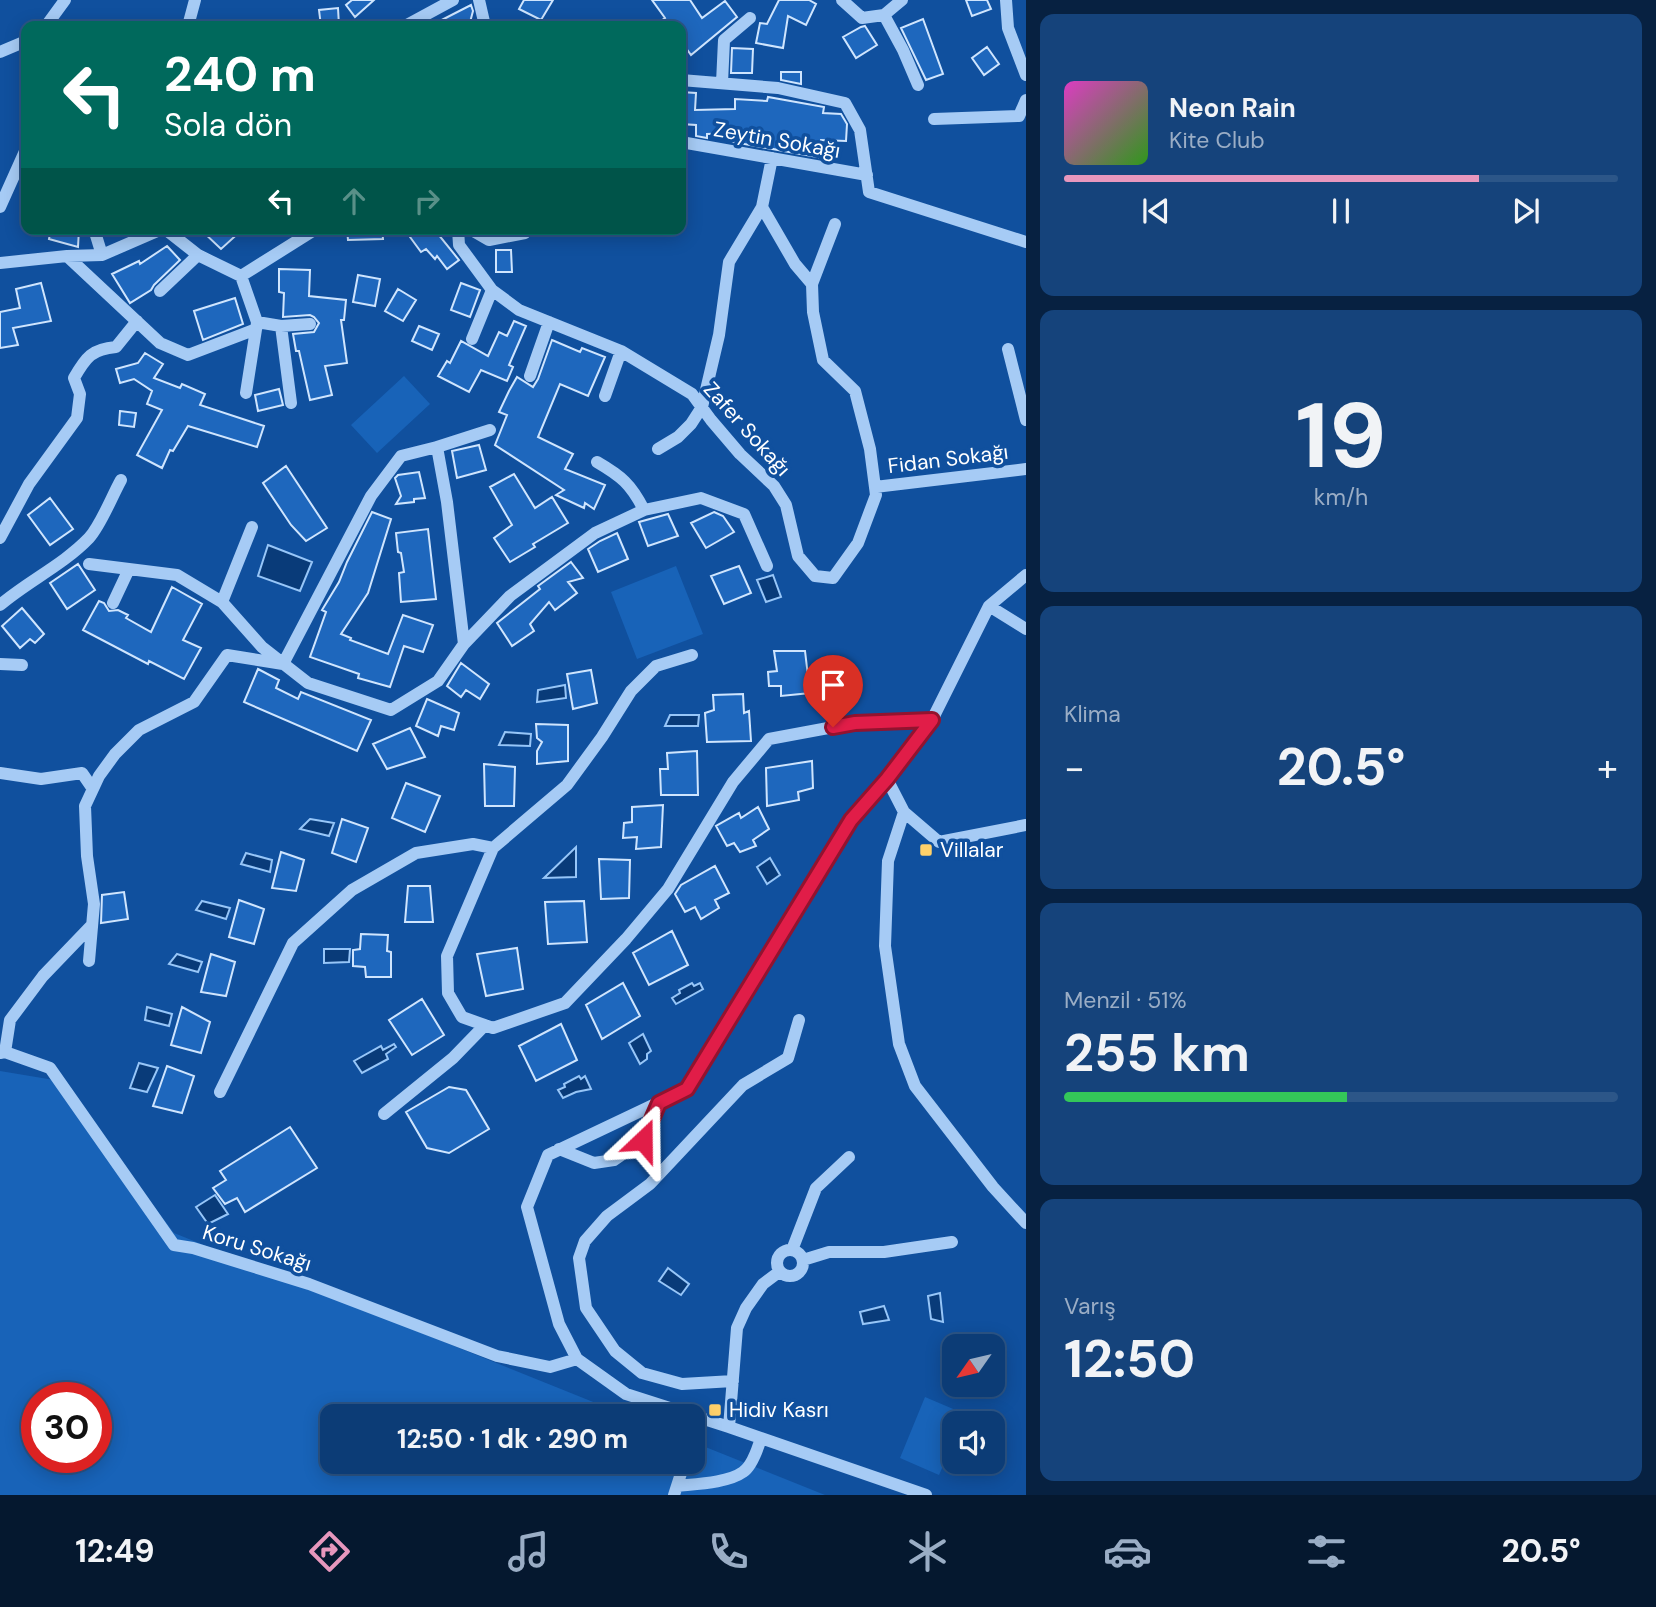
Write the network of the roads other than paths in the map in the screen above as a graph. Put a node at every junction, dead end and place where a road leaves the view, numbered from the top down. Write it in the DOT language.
graph roads {
  1 [pos="65,0"];
  2 [pos="195,0"];
  3 [pos="453,0"];
  4 [pos="479,0"];
  5 [pos="842,0"];
  6 [pos="902,0"];
  7 [pos="1006,0"];
  8 [pos="884,15"];
  9 [pos="750,18"];
  10 [pos="50,21"];
  11 [pos="189,21"];
  12 [pos="414,21"];
  13 [pos="484,21"];
  14 [pos="21,43"];
  15 [pos="0,52"];
  16 [pos="1026,75"];
  17 [pos="686,80"];
  18 [pos="722,83"];
  19 [pos="918,85"];
  20 [pos="1026,100"];
  21 [pos="934,119"];
  22 [pos="686,143"];
  23 [pos="772,158"];
  24 [pos="21,160"];
  25 [pos="867,176"];
  26 [pos="0,206"];
  27 [pos="762,207"];
  28 [pos="835,224"];
  29 [pos="96,235"];
  30 [pos="150,235"];
  31 [pos="172,235"];
  32 [pos="306,235"];
  33 [pos="458,235"];
  34 [pos="480,235"];
  35 [pos="515,235"];
  36 [pos="1026,242"];
  37 [pos="198,254"];
  38 [pos="102,255"];
  39 [pos="67,256"];
  40 [pos="0,263"];
  41 [pos="241,276"];
  42 [pos="812,284"];
  43 [pos="492,290"];
  44 [pos="160,291"];
  45 [pos="137,321"];
  46 [pos="549,322"];
  47 [pos="310,324"];
  48 [pos="257,326"];
  49 [pos="281,326"];
  50 [pos="472,339"];
  51 [pos="1008,349"];
  52 [pos="621,351"];
  53 [pos="530,376"];
  54 [pos="246,393"];
  55 [pos="605,396"];
  56 [pos="291,403"];
  57 [pos="702,407"];
  58 [pos="1026,420"];
  59 [pos="490,430"];
  60 [pos="437,447"];
  61 [pos="659,449"];
  62 [pos="597,462"];
  63 [pos="1026,468"];
  64 [pos="121,480"];
  65 [pos="875,487"];
  66 [pos="644,510"];
  67 [pos="252,527"];
  68 [pos="0,538"];
  69 [pos="89,564"];
  70 [pos="767,566"];
  71 [pos="129,569"];
  72 [pos="1026,575"];
  73 [pos="222,602"];
  74 [pos="113,603"];
  75 [pos="0,605"];
  76 [pos="989,606"];
  77 [pos="1026,629"];
  78 [pos="464,644"];
  79 [pos="692,656"];
  80 [pos="0,664"];
  81 [pos="283,664"];
  82 [pos="22,665"];
  83 [pos="932,720"];
  84 [pos="0,773"];
  85 [pos="887,779"];
  86 [pos="93,789"];
  87 [pos="904,812"];
  88 [pos="1026,825"];
  89 [pos="493,848"];
  90 [pos="92,925"];
  91 [pos="89,961"];
  92 [pos="799,1020"];
  93 [pos="485,1025"];
  94 [pos="3,1053"];
  95 [pos="220,1092"];
  96 [pos="659,1103"];
  97 [pos="384,1114"];
  98 [pos="559,1149"];
  99 [pos="849,1157"];
  100 [pos="1026,1223"];
  101 [pos="951,1242"];
  102 [pos="792,1250"];
  103 [pos="803,1260"];
  104 [pos="779,1272"];
  105 [pos="577,1359"];
  106 [pos="733,1381"];
  107 [pos="656,1404"];
  108 [pos="705,1420"];
  109 [pos="729,1427"];
  110 [pos="761,1438"];
  111 [pos="681,1474"];
  112 [pos="676,1491"];
  113 [pos="926,1495"];
  1 -- 10 [label="street"];
  2 -- 11 [label="street"];
  3 -- 12 [label="street"];
  4 -- 13 [label="street"];
  5 -- 8 [label="street"];
  6 -- 8 [label="street"];
  7 -- 16 [label="street"];
  8 -- 19 [label="street"];
  9 -- 18 [label="street"];
  14 -- 15 [label="street"];
  17 -- 18 [label="street"];
  18 -- 25 [label="street"];
  20 -- 21 [label="street"];
  22 -- 23 [label="street, Zeytin Sokağı"];
  23 -- 25 [label="street, Zeytin Sokağı"];
  23 -- 27 [label="street"];
  24 -- 26 [label="street"];
  25 -- 36 [label="street"];
  27 -- 42 [label="street"];
  27 -- 57 [label="street"];
  28 -- 42 [label="street"];
  29 -- 38 [label="street"];
  30 -- 38 [label="street"];
  31 -- 37 [label="street"];
  32 -- 41 [label="street"];
  33 -- 43 [label="street, Zafer Sokağı"];
  34 -- 35 [label="street"];
  37 -- 41 [label="street"];
  37 -- 44 [label="street"];
  38 -- 39 [label="street"];
  39 -- 40 [label="street"];
  39 -- 45 [label="street"];
  41 -- 48 [label="street"];
  42 -- 65 [label="street, Zafer Sokağı"];
  43 -- 46 [label="street, Zafer Sokağı"];
  43 -- 50 [label="street"];
  45 -- 48 [label="street"];
  45 -- 68 [label="street"];
  46 -- 52 [label="street, Zafer Sokağı"];
  46 -- 53 [label="street"];
  47 -- 49 [label="street"];
  48 -- 49 [label="street"];
  48 -- 54 [label="street"];
  49 -- 56 [label="street"];
  51 -- 58 [label="street"];
  52 -- 55 [label="street"];
  52 -- 57 [label="street, Zafer Sokağı"];
  57 -- 61 [label="street"];
  57 -- 65 [label="street, Zafer Sokağı"];
  59 -- 60 [label="street"];
  60 -- 78 [label="street"];
  60 -- 81 [label="street"];
  62 -- 66 [label="street"];
  63 -- 65 [label="street, Fidan Sokağı"];
  64 -- 75 [label="street"];
  66 -- 70 [label="street"];
  66 -- 78 [label="street"];
  67 -- 73 [label="street"];
  69 -- 71 [label="street"];
  71 -- 73 [label="street"];
  71 -- 74 [label="street"];
  72 -- 76 [label="street"];
  73 -- 81 [label="street"];
  76 -- 77 [label="street"];
  76 -- 83 [label="street"];
  78 -- 81 [label="street"];
  79 -- 89 [label="street"];
  80 -- 82 [label="street"];
  81 -- 86 [label="street"];
  83 -- 85 [label="street"];
  83 -- 93 [label="street"];
  84 -- 86 [label="street"];
  85 -- 87 [label="street"];
  85 -- 96 [label="street"];
  86 -- 90 [label="street"];
  87 -- 88 [label="street"];
  87 -- 100 [label="street"];
  89 -- 93 [label="street"];
  89 -- 95 [label="street"];
  90 -- 91 [label="street"];
  90 -- 94 [label="street"];
  92 -- 106 [label="street"];
  93 -- 97 [label="street"];
  94 -- 105 [label="street, Koru Sokağı"];
  96 -- 98 [label="street"];
  96 -- 98 [label="street"];
  98 -- 105 [label="street"];
  99 -- 102 [label="street"];
  101 -- 103 [label="street"];
  102 -- 103 [label="street"];
  102 -- 104 [label="street"];
  103 -- 104 [label="street"];
  104 -- 106 [label="street"];
  105 -- 107 [label="street"];
  106 -- 109 [label="street"];
  108 -- 109 [label="street"];
  109 -- 110 [label="street"];
  110 -- 112 [label="street"];
  110 -- 113 [label="street"];
  111 -- 112 [label="street"];
}
